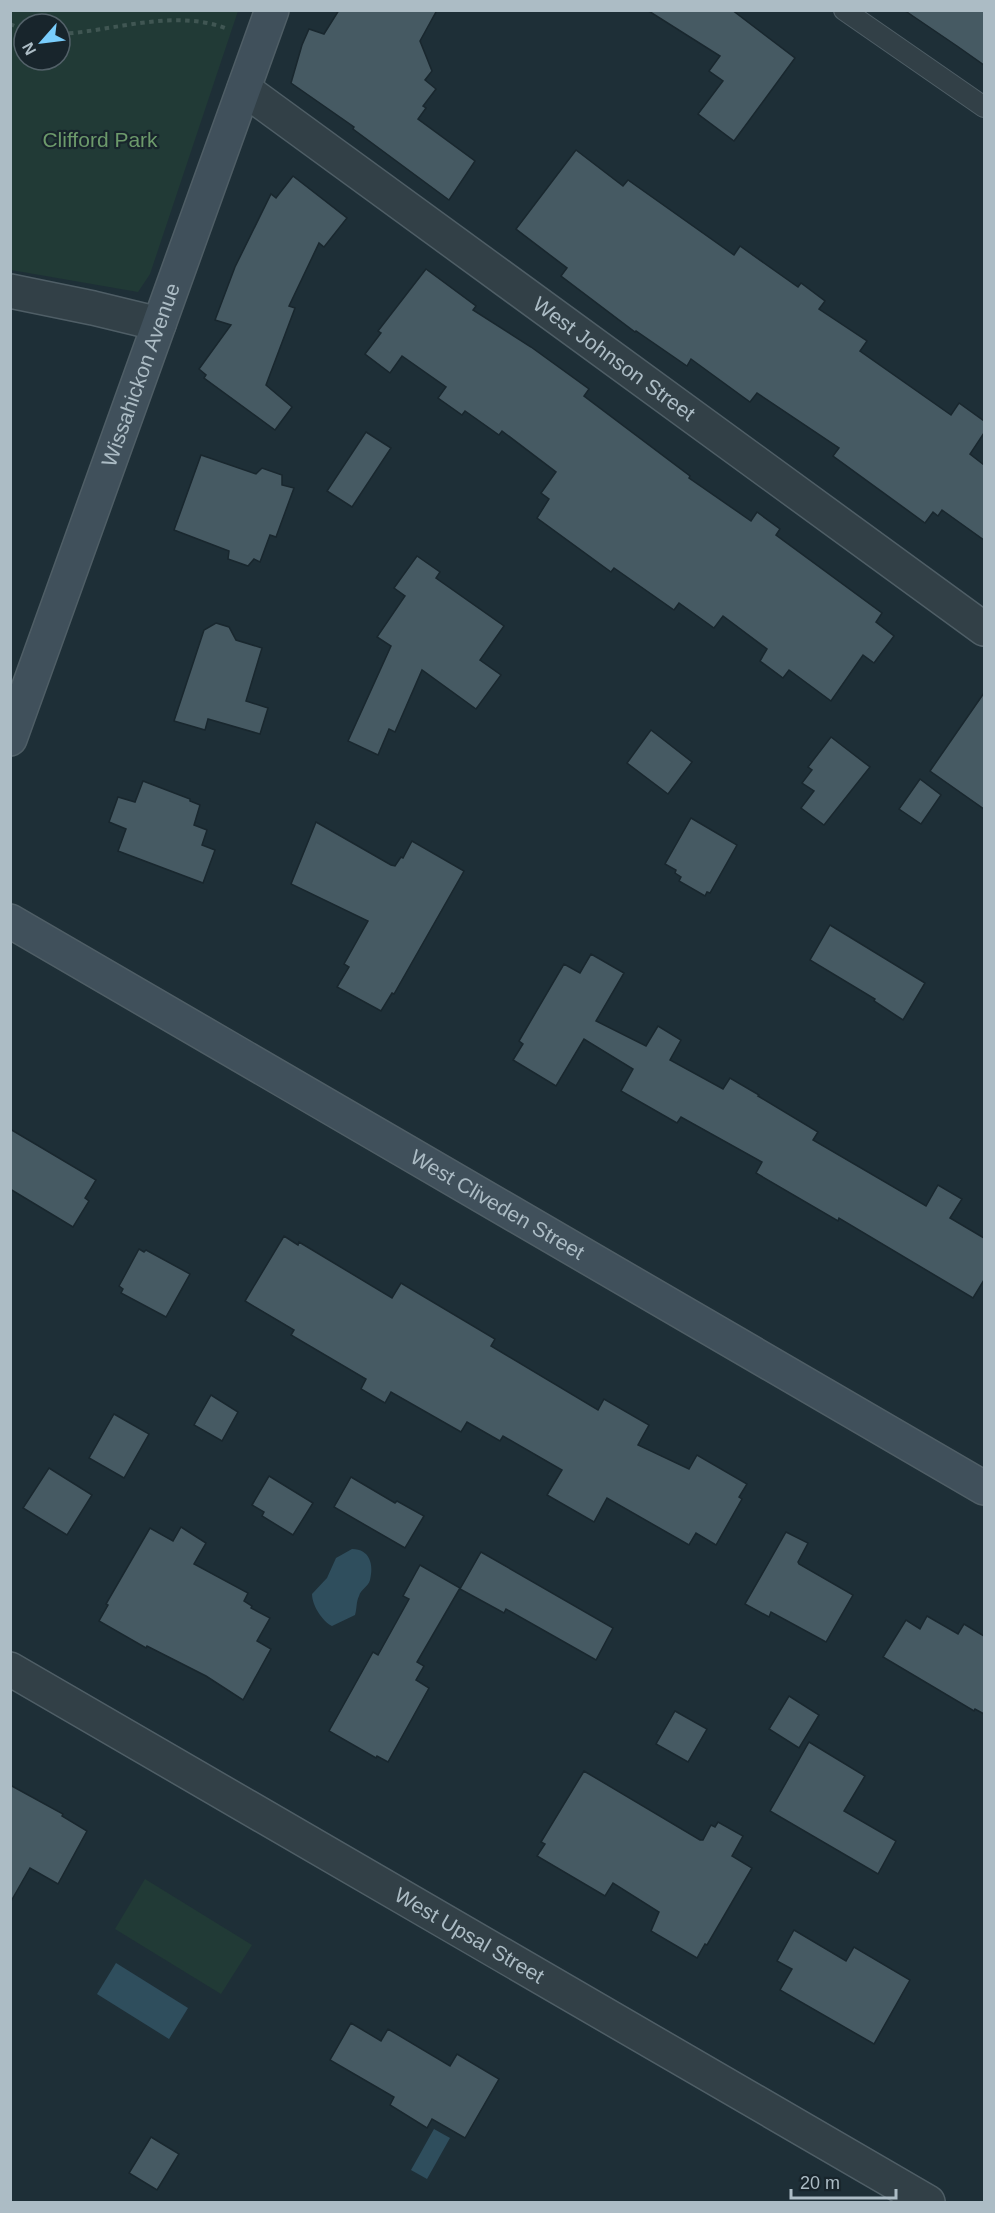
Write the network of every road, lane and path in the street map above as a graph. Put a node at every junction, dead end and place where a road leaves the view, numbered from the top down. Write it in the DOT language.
graph roads {
  1 [pos="272,10"];
  2 [pos="844,10"];
  3 [pos="72,33"];
  4 [pos="261,43"];
  5 [pos="244,89"];
  6 [pos="984,107"];
  7 [pos="10,291"];
  8 [pos="159,324"];
  9 [pos="984,629"];
  10 [pos="10,739"];
  11 [pos="10,921"];
  12 [pos="984,1488"];
  13 [pos="10,1670"];
  14 [pos="928,2202"];
  1 -- 4 [label="street, Wissahickon Avenue"];
  2 -- 6 [label="lane"];
  3 -- 4 [label="path"];
  4 -- 5 [label="street, Wissahickon Avenue"];
  5 -- 8 [label="street, Wissahickon Avenue"];
  5 -- 9 [label="street, West Johnson Street"];
  7 -- 8 [label="street"];
  8 -- 10 [label="street, Wissahickon Avenue"];
  11 -- 12 [label="street, West Cliveden Street"];
  13 -- 14 [label="street, West Upsal Street"];
}
